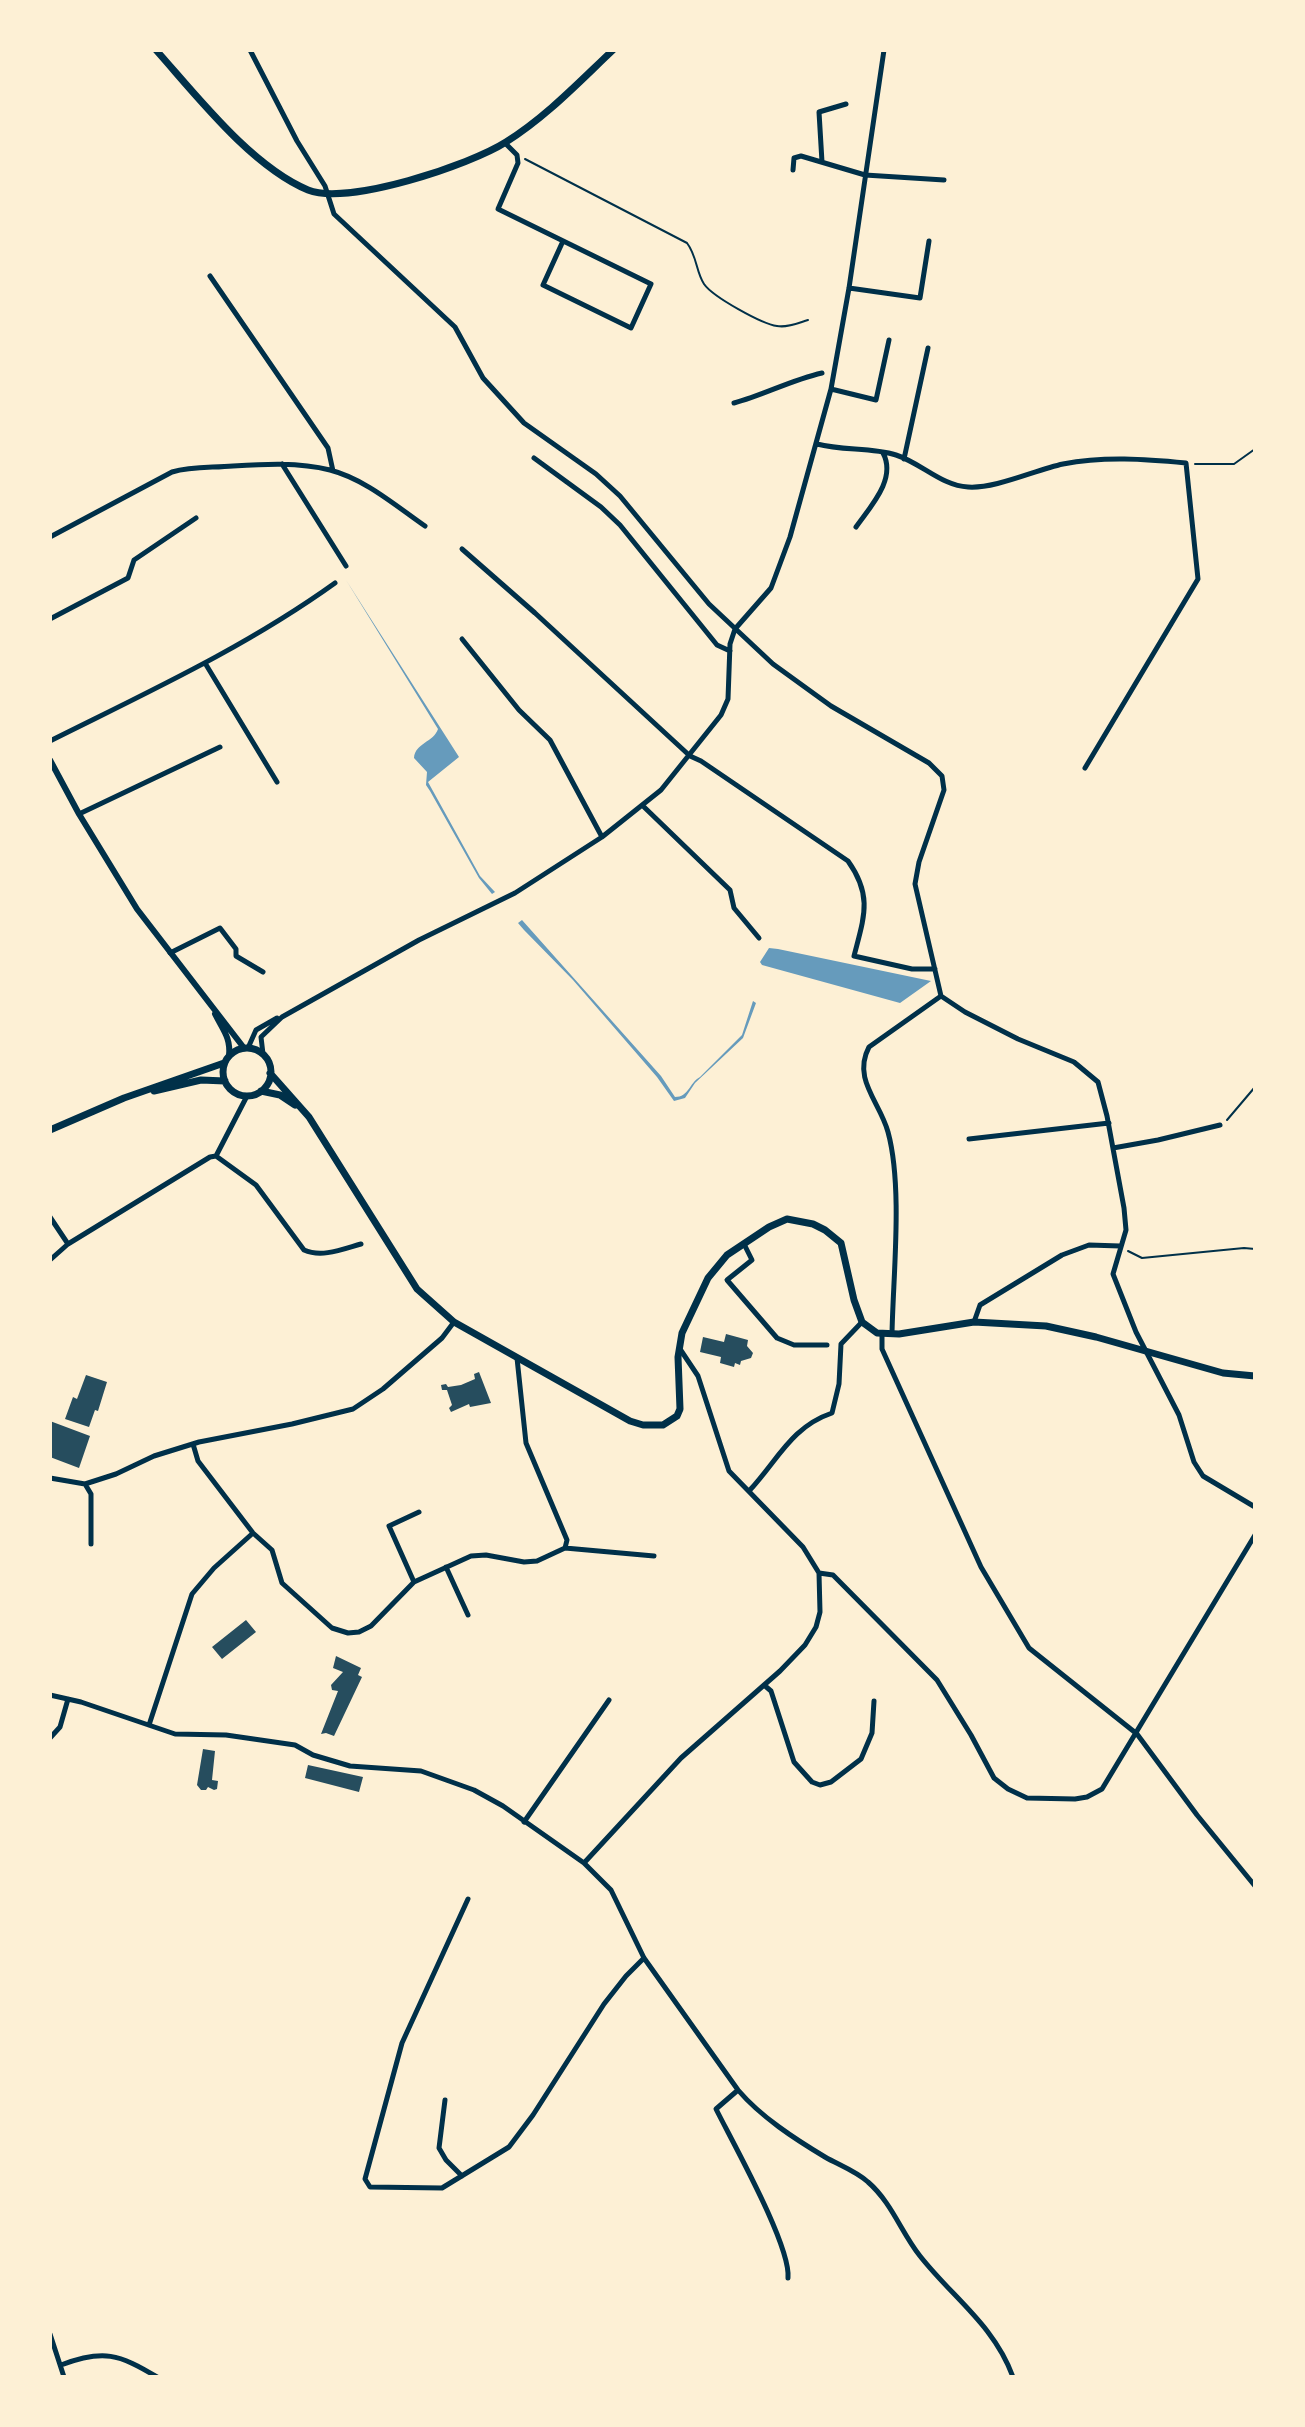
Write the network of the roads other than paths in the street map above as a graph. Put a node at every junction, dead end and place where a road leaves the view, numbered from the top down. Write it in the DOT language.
graph roads {
  1 [pos="156,50"];
  2 [pos="250,50"];
  3 [pos="613,50"];
  4 [pos="884,50"];
  5 [pos="846,104"];
  6 [pos="505,143"];
  7 [pos="822,162"];
  8 [pos="793,170"];
  9 [pos="865,175"];
  10 [pos="944,180"];
  11 [pos="328,195"];
  12 [pos="563,241"];
  13 [pos="929,241"];
  14 [pos="210,276"];
  15 [pos="849,288"];
  16 [pos="889,340"];
  17 [pos="928,348"];
  18 [pos="822,373"];
  19 [pos="831,389"];
  20 [pos="734,403"];
  21 [pos="817,444"];
  22 [pos="882,452"];
  23 [pos="534,458"];
  24 [pos="904,459"];
  25 [pos="282,464"];
  26 [pos="333,471"];
  27 [pos="196,518"];
  28 [pos="425,526"];
  29 [pos="856,527"];
  30 [pos="50,537"];
  31 [pos="462,549"];
  32 [pos="346,566"];
  33 [pos="335,583"];
  34 [pos="50,619"];
  35 [pos="735,629"];
  36 [pos="462,639"];
  37 [pos="730,651"];
  38 [pos="205,663"];
  39 [pos="50,741"];
  40 [pos="220,747"];
  41 [pos="690,756"];
  42 [pos="50,760"];
  43 [pos="1085,768"];
  44 [pos="277,782"];
  45 [pos="643,806"];
  46 [pos="79,814"];
  47 [pos="602,837"];
  48 [pos="759,938"];
  49 [pos="170,953"];
  50 [pos="935,969"];
  51 [pos="263,972"];
  52 [pos="941,996"];
  53 [pos="207,1001"];
  54 [pos="282,1017"];
  55 [pos="246,1048"];
  56 [pos="263,1054"];
  57 [pos="226,1060"];
  58 [pos="270,1073"];
  59 [pos="225,1081"];
  60 [pos="261,1091"];
  61 [pos="247,1096"];
  62 [pos="124,1098"];
  63 [pos="1109,1123"];
  64 [pos="1220,1125"];
  65 [pos="50,1130"];
  66 [pos="969,1139"];
  67 [pos="1113,1148"];
  68 [pos="216,1156"];
  69 [pos="336,1162"];
  70 [pos="50,1217"];
  71 [pos="68,1244"];
  72 [pos="361,1244"];
  73 [pos="744,1244"];
  74 [pos="1120,1246"];
  75 [pos="50,1260"];
  76 [pos="454,1322"];
  77 [pos="862,1322"];
  78 [pos="974,1322"];
  79 [pos="879,1334"];
  80 [pos="892,1334"];
  81 [pos="827,1345"];
  82 [pos="680,1348"];
  83 [pos="1146,1353"];
  84 [pos="517,1357"];
  85 [pos="1255,1376"];
  86 [pos="193,1444"];
  87 [pos="50,1478"];
  88 [pos="85,1484"];
  89 [pos="749,1491"];
  90 [pos="1255,1507"];
  91 [pos="419,1512"];
  92 [pos="253,1533"];
  93 [pos="1255,1535"];
  94 [pos="91,1544"];
  95 [pos="565,1548"];
  96 [pos="654,1556"];
  97 [pos="446,1567"];
  98 [pos="819,1573"];
  99 [pos="414,1582"];
  100 [pos="468,1615"];
  101 [pos="764,1685"];
  102 [pos="50,1695"];
  103 [pos="68,1699"];
  104 [pos="609,1700"];
  105 [pos="874,1701"];
  106 [pos="149,1725"];
  107 [pos="1137,1734"];
  108 [pos="50,1738"];
  109 [pos="524,1822"];
  110 [pos="584,1863"];
  111 [pos="1255,1886"];
  112 [pos="468,1899"];
  113 [pos="644,1958"];
  114 [pos="738,2090"];
  115 [pos="445,2100"];
  116 [pos="462,2176"];
  117 [pos="788,2278"];
  118 [pos="50,2334"];
  119 [pos="61,2365"];
  120 [pos="64,2377"];
  121 [pos="157,2377"];
  122 [pos="1013,2377"];
  1 -- 11 [label="main road"];
  2 -- 11 [label="street"];
  3 -- 6 [label="main road"];
  4 -- 9 [label="street"];
  5 -- 7 [label="street"];
  6 -- 11 [label="main road"];
  6 -- 12 [label="street"];
  7 -- 8 [label="street"];
  7 -- 9 [label="street"];
  9 -- 10 [label="street"];
  9 -- 15 [label="street"];
  11 -- 35 [label="street"];
  12 -- 12 [label="street"];
  13 -- 15 [label="street"];
  14 -- 26 [label="street"];
  15 -- 19 [label="street"];
  16 -- 19 [label="street"];
  17 -- 24 [label="street"];
  18 -- 20 [label="street"];
  19 -- 21 [label="street"];
  21 -- 22 [label="street"];
  21 -- 35 [label="street"];
  22 -- 24 [label="street"];
  22 -- 29 [label="street"];
  23 -- 37 [label="street"];
  24 -- 43 [label="street"];
  25 -- 26 [label="street"];
  25 -- 30 [label="street"];
  25 -- 32 [label="street"];
  26 -- 28 [label="street"];
  27 -- 34 [label="street"];
  31 -- 41 [label="street"];
  33 -- 38 [label="street"];
  35 -- 37 [label="street"];
  35 -- 50 [label="street"];
  36 -- 47 [label="street"];
  37 -- 41 [label="street"];
  38 -- 39 [label="street"];
  38 -- 44 [label="street"];
  40 -- 46 [label="street"];
  41 -- 45 [label="street"];
  41 -- 50 [label="street"];
  42 -- 46 [label="street"];
  45 -- 47 [label="street"];
  45 -- 48 [label="street"];
  46 -- 49 [label="street"];
  47 -- 54 [label="street"];
  49 -- 51 [label="street"];
  49 -- 53 [label="street"];
  50 -- 52 [label="street"];
  52 -- 63 [label="street"];
  52 -- 80 [label="street"];
  53 -- 55 [label="street"];
  53 -- 57 [label="street"];
  54 -- 55 [label="street"];
  54 -- 56 [label="street"];
  55 -- 56 [label="main road"];
  55 -- 57 [label="main road"];
  56 -- 58 [label="main road"];
  57 -- 59 [label="main road"];
  57 -- 62 [label="main road"];
  58 -- 60 [label="main road"];
  58 -- 69 [label="main road"];
  59 -- 61 [label="main road"];
  59 -- 62 [label="main road"];
  60 -- 61 [label="main road"];
  60 -- 69 [label="main road"];
  61 -- 68 [label="street"];
  62 -- 65 [label="main road"];
  63 -- 66 [label="street"];
  63 -- 67 [label="street"];
  64 -- 67 [label="street"];
  67 -- 74 [label="street"];
  68 -- 71 [label="street"];
  68 -- 72 [label="street"];
  69 -- 76 [label="main road"];
  70 -- 71 [label="street"];
  71 -- 75 [label="street"];
  73 -- 77 [label="main road"];
  73 -- 81 [label="street"];
  73 -- 82 [label="main road"];
  74 -- 78 [label="street"];
  74 -- 83 [label="street"];
  76 -- 84 [label="main road"];
  76 -- 86 [label="street"];
  77 -- 79 [label="main road"];
  77 -- 89 [label="street"];
  78 -- 80 [label="main road"];
  78 -- 83 [label="main road"];
  79 -- 80 [label="main road"];
  79 -- 107 [label="street"];
  82 -- 84 [label="main road"];
  82 -- 89 [label="street"];
  83 -- 85 [label="main road"];
  83 -- 90 [label="street"];
  84 -- 95 [label="street"];
  86 -- 88 [label="street"];
  86 -- 92 [label="street"];
  87 -- 88 [label="street"];
  88 -- 94 [label="street"];
  89 -- 98 [label="street"];
  91 -- 99 [label="street"];
  92 -- 99 [label="street"];
  92 -- 106 [label="street"];
  93 -- 107 [label="street"];
  95 -- 96 [label="street"];
  95 -- 97 [label="street"];
  97 -- 99 [label="street"];
  97 -- 100 [label="street"];
  98 -- 101 [label="street"];
  98 -- 107 [label="street"];
  101 -- 105 [label="street"];
  101 -- 110 [label="street"];
  102 -- 103 [label="street"];
  103 -- 106 [label="street"];
  103 -- 108 [label="street"];
  104 -- 109 [label="street"];
  106 -- 109 [label="street"];
  107 -- 111 [label="street"];
  109 -- 110 [label="street"];
  110 -- 113 [label="street"];
  112 -- 116 [label="street"];
  113 -- 114 [label="street"];
  113 -- 116 [label="street"];
  114 -- 117 [label="street"];
  114 -- 122 [label="street"];
  115 -- 116 [label="street"];
  118 -- 119 [label="street"];
  119 -- 120 [label="street"];
  119 -- 121 [label="street"];
}
